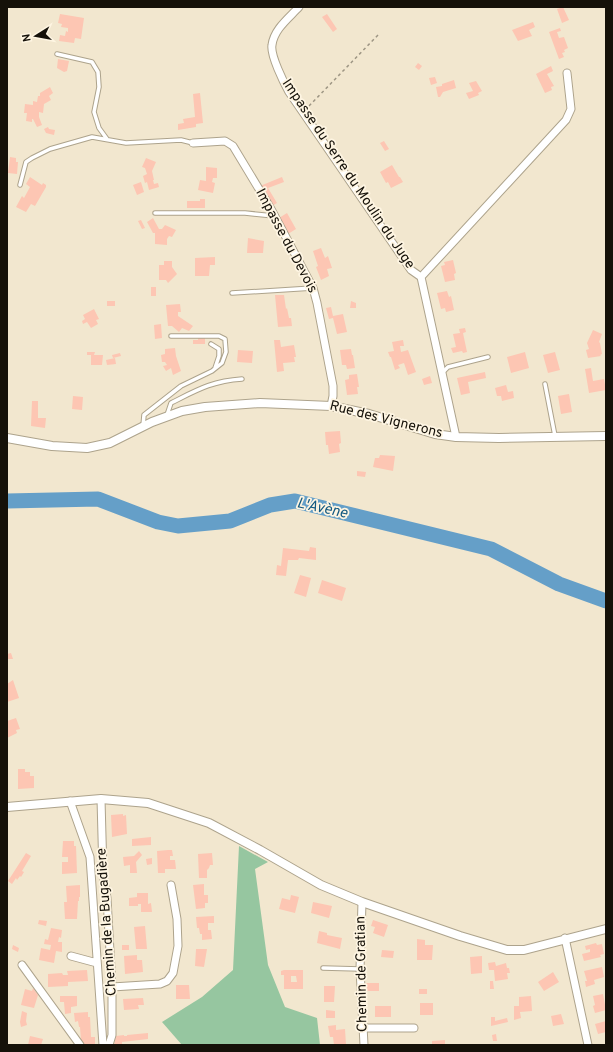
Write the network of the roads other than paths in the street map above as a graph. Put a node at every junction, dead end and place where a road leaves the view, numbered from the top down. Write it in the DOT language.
graph roads {
  1 [pos="299,7"];
  2 [pos="57,54"];
  3 [pos="567,73"];
  4 [pos="107,139"];
  5 [pos="193,142"];
  6 [pos="20,185"];
  7 [pos="155,214"];
  8 [pos="274,216"];
  9 [pos="421,277"];
  10 [pos="312,288"];
  11 [pos="232,293"];
  12 [pos="171,336"];
  13 [pos="211,344"];
  14 [pos="488,358"];
  15 [pos="215,368"];
  16 [pos="442,373"];
  17 [pos="242,379"];
  18 [pos="545,384"];
  19 [pos="331,406"];
  20 [pos="166,416"];
  21 [pos="142,427"];
  22 [pos="606,436"];
  23 [pos="456,437"];
  24 [pos="556,437"];
  25 [pos="7,438"];
  26 [pos="101,799"];
  27 [pos="70,801"];
  28 [pos="7,808"];
  29 [pos="171,885"];
  30 [pos="362,902"];
  31 [pos="606,929"];
  32 [pos="565,938"];
  33 [pos="72,956"];
  34 [pos="97,963"];
  35 [pos="22,966"];
  36 [pos="323,968"];
  37 [pos="360,969"];
  38 [pos="112,986"];
  39 [pos="362,1028"];
  40 [pos="414,1028"];
  41 [pos="80,1045"];
  42 [pos="103,1045"];
  43 [pos="109,1045"];
  44 [pos="364,1045"];
  45 [pos="588,1045"];
  1 -- 9 [label="street, Impasse du Serre du Moulin du Juge"];
  2 -- 4 [label="lane"];
  3 -- 9 [label="street, Impasse du Serre du Moulin du Juge"];
  4 -- 5 [label="lane"];
  4 -- 6 [label="lane"];
  5 -- 8 [label="street, Impasse du Devois"];
  7 -- 8 [label="lane"];
  8 -- 10 [label="street, Impasse du Devois"];
  9 -- 16 [label="street, Impasse du Serre du Moulin du Juge"];
  10 -- 11 [label="lane"];
  10 -- 19 [label="street, Impasse du Devois"];
  12 -- 15 [label="lane"];
  13 -- 15 [label="lane"];
  14 -- 16 [label="lane"];
  15 -- 21 [label="lane"];
  16 -- 23 [label="street, Impasse du Serre du Moulin du Juge"];
  17 -- 20 [label="lane"];
  18 -- 24 [label="lane"];
  19 -- 20 [label="street, Rue des Vignerons"];
  19 -- 23 [label="street, Rue des Vignerons"];
  20 -- 21 [label="street, Rue des Vignerons"];
  21 -- 25 [label="street, Rue des Vignerons"];
  22 -- 24 [label="street, Rue des Vignerons"];
  23 -- 24 [label="street, Rue des Vignerons"];
  26 -- 27 [label="street"];
  26 -- 30 [label="street"];
  26 -- 38 [label="street, Chemin de la Bugadière"];
  27 -- 28 [label="street"];
  27 -- 34 [label="street"];
  29 -- 38 [label="street"];
  30 -- 32 [label="street"];
  30 -- 37 [label="street, Chemin de Gratian"];
  31 -- 32 [label="street"];
  32 -- 45 [label="street"];
  33 -- 34 [label="street"];
  34 -- 42 [label="street"];
  35 -- 41 [label="street"];
  36 -- 37 [label="lane"];
  37 -- 39 [label="street, Chemin de Gratian"];
  38 -- 43 [label="street, Chemin de la Bugadière"];
  39 -- 40 [label="street"];
  39 -- 44 [label="street, Chemin de Gratian"];
}
